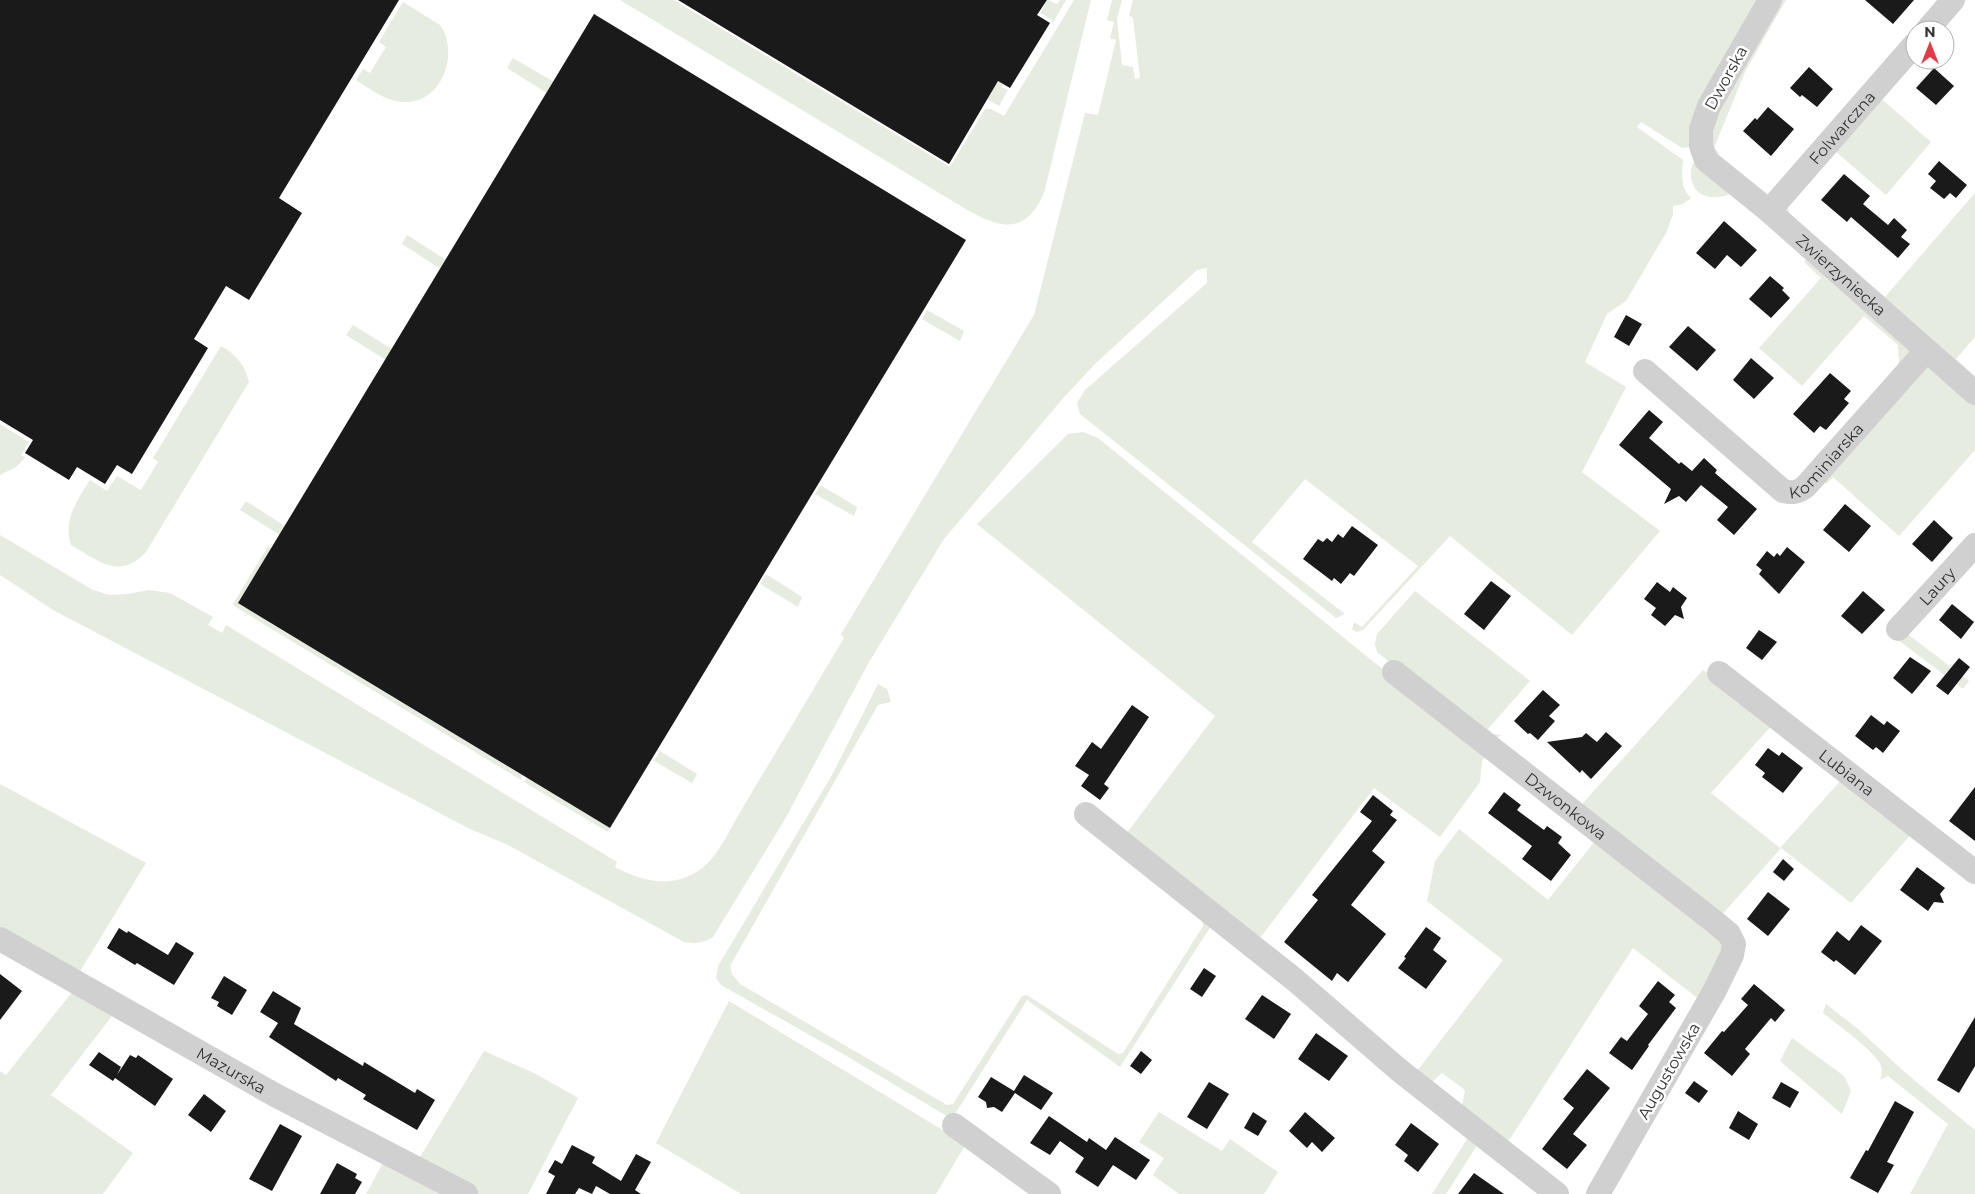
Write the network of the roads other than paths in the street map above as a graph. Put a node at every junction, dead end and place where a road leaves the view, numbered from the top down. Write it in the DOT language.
graph roads {
  1 [pos="1770,0"];
  2 [pos="1953,0"];
  3 [pos="1936,20"];
  4 [pos="1905,55"];
  5 [pos="1706,160"];
  6 [pos="1769,211"];
  7 [pos="1926,351"];
  8 [pos="1645,371"];
  9 [pos="1975,393"];
  10 [pos="1975,545"];
  11 [pos="1898,629"];
  12 [pos="1394,672"];
  13 [pos="1719,673"];
  14 [pos="1086,814"];
  15 [pos="1975,872"];
  16 [pos="0,939"];
  17 [pos="1734,944"];
  18 [pos="954,1126"];
  19 [pos="466,1194"];
  20 [pos="1049,1194"];
  21 [pos="1558,1194"];
  22 [pos="1598,1194"];
  1 -- 5 [label="street, Dworska"];
  2 -- 3 [label="street"];
  4 -- 6 [label="street, Folwarczna"];
  5 -- 6 [label="street, Zwierzyniecka"];
  6 -- 7 [label="street, Zwierzyniecka"];
  7 -- 8 [label="street, Kominiarska"];
  7 -- 9 [label="street, Zwierzyniecka"];
  10 -- 11 [label="street, Laury"];
  12 -- 17 [label="street, Dzwonkowa"];
  13 -- 15 [label="street, Lubiana"];
  14 -- 21 [label="street"];
  16 -- 19 [label="street, Mazurska"];
  17 -- 22 [label="street, Augustowska"];
  18 -- 20 [label="street"];
}
